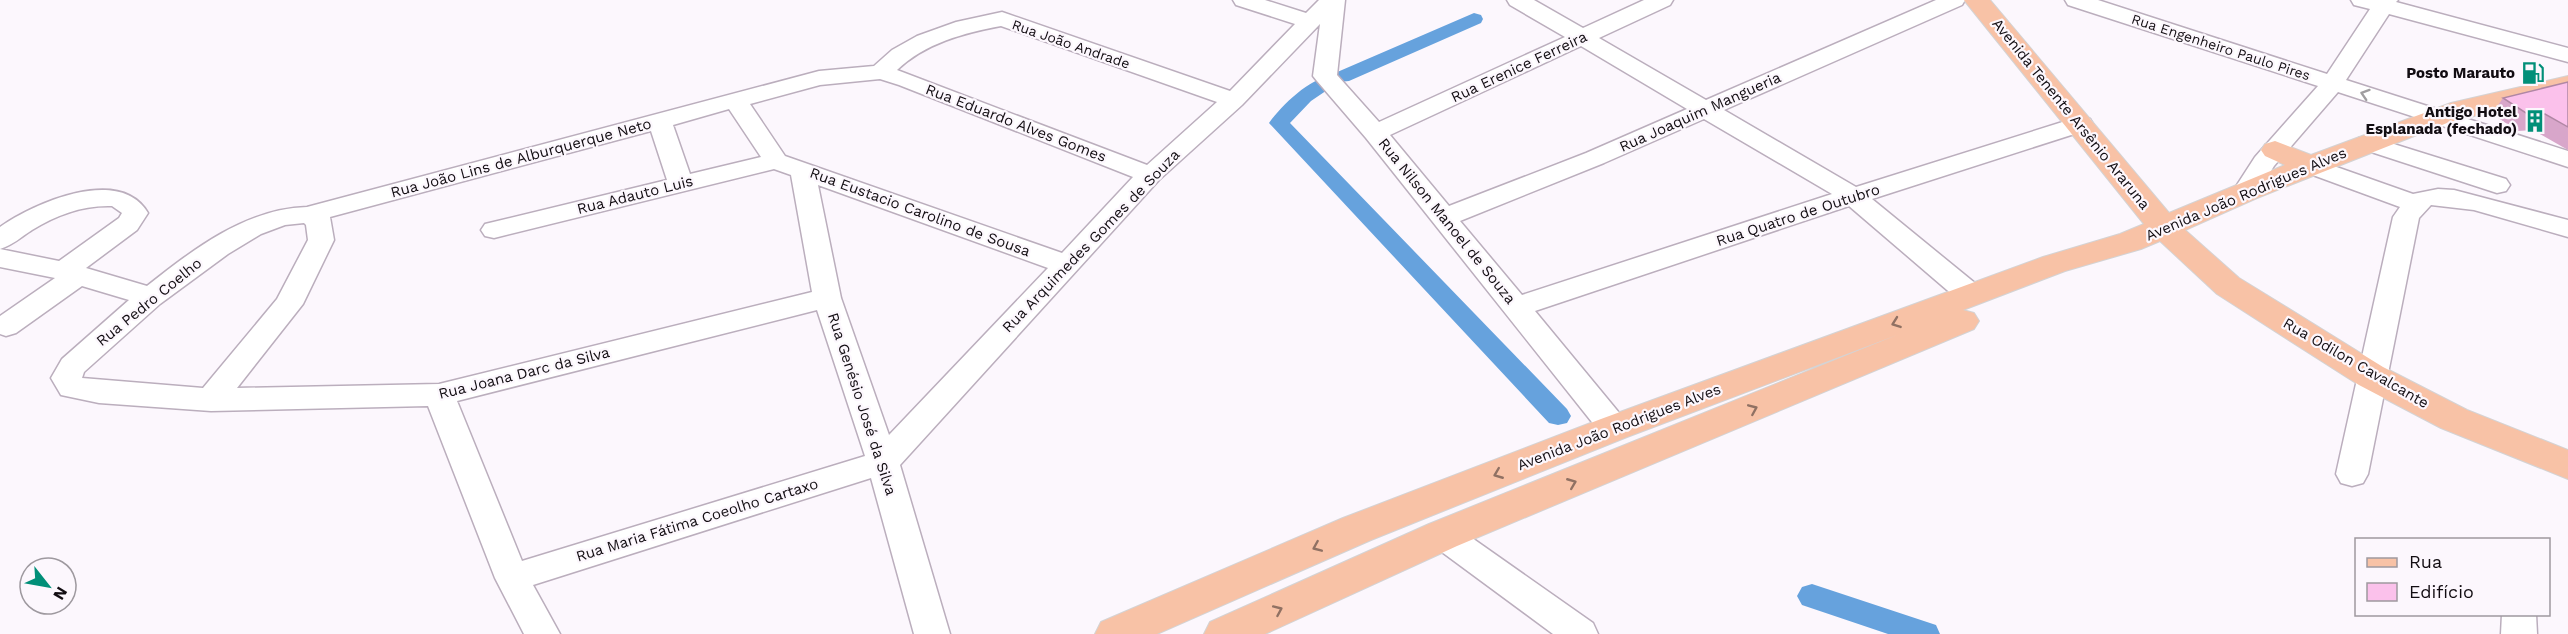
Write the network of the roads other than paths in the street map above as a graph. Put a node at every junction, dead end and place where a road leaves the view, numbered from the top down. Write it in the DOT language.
graph roads {
  1 [pos="1244,0"];
  2 [pos="1332,0"];
  3 [pos="1518,0"];
  4 [pos="1662,0"];
  5 [pos="1954,0"];
  6 [pos="1977,0"];
  7 [pos="2076,0"];
  8 [pos="2362,0"];
  9 [pos="2386,3"];
  10 [pos="1310,22"];
  11 [pos="1581,39"];
  12 [pos="1291,42"];
  13 [pos="2568,55"];
  14 [pos="881,72"];
  15 [pos="1325,76"];
  16 [pos="2332,84"];
  17 [pos="2568,84"];
  18 [pos="735,100"];
  19 [pos="1233,100"];
  20 [pos="1706,110"];
  21 [pos="2437,117"];
  22 [pos="660,121"];
  23 [pos="2081,124"];
  24 [pos="1375,133"];
  25 [pos="2368,143"];
  26 [pos="2275,150"];
  27 [pos="2568,159"];
  28 [pos="776,161"];
  29 [pos="2311,166"];
  30 [pos="803,171"];
  31 [pos="1150,175"];
  32 [pos="681,184"];
  33 [pos="2497,185"];
  34 [pos="2246,192"];
  35 [pos="1853,196"];
  36 [pos="2416,204"];
  37 [pos="308,215"];
  38 [pos="1443,218"];
  39 [pos="2164,228"];
  40 [pos="2568,229"];
  41 [pos="494,230"];
  42 [pos="0,240"];
  43 [pos="2130,242"];
  44 [pos="0,258"];
  45 [pos="1065,264"];
  46 [pos="71,273"];
  47 [pos="1971,295"];
  48 [pos="150,297"];
  49 [pos="827,298"];
  50 [pos="1517,307"];
  51 [pos="6,326"];
  52 [pos="2372,376"];
  53 [pos="72,387"];
  54 [pos="439,395"];
  55 [pos="211,400"];
  56 [pos="1614,428"];
  57 [pos="883,462"];
  58 [pos="2568,465"];
  59 [pos="2352,474"];
  60 [pos="1443,535"];
  61 [pos="512,578"];
  62 [pos="2519,616"];
  63 [pos="542,634"];
  64 [pos="932,634"];
  65 [pos="1115,634"];
  66 [pos="1224,634"];
  67 [pos="1580,634"];
  68 [pos="2519,634"];
  1 -- 10 [label="street"];
  2 -- 10 [label="street, Rua Arquimedes Gomes de Souza"];
  2 -- 15 [label="street"];
  3 -- 11 [label="street"];
  4 -- 11 [label="street, Rua Erenice Ferreira"];
  5 -- 20 [label="street, Rua Joaquim Mangueria"];
  6 -- 23 [label="main road, Avenida Tenente Arsênio Araruna"];
  7 -- 16 [label="street, Rua Engenheiro Paulo Pires"];
  8 -- 9 [label="street"];
  9 -- 13 [label="street"];
  9 -- 16 [label="street"];
  10 -- 12 [label="street, Rua Arquimedes Gomes de Souza"];
  11 -- 20 [label="street"];
  11 -- 24 [label="street, Rua Erenice Ferreira"];
  12 -- 15 [label="street, Rua Nilson Manoel de Souza"];
  12 -- 19 [label="street, Rua Arquimedes Gomes de Souza"];
  14 -- 18 [label="street, Rua João Lins de Alburquerque Neto"];
  14 -- 19 [label="street, Rua João Andrade"];
  14 -- 31 [label="street, Rua Eduardo Alves Gomes"];
  15 -- 24 [label="street, Rua Nilson Manoel de Souza"];
  21 -- 16 [label="street, Rua Engenheiro Paulo Pires, one-way"];
  16 -- 26 [label="street"];
  17 -- 21 [label="main road, Avenida João Rodrigues Alves"];
  18 -- 22 [label="street, Rua João Lins de Alburquerque Neto"];
  18 -- 28 [label="street"];
  19 -- 31 [label="street, Rua Arquimedes Gomes de Souza"];
  20 -- 35 [label="street"];
  20 -- 38 [label="street, Rua Joaquim Mangueria"];
  21 -- 25 [label="main road, Avenida João Rodrigues Alves"];
  21 -- 27 [label="street, Rua Engenheiro Paulo Pires"];
  22 -- 32 [label="street"];
  22 -- 37 [label="street, Rua João Lins de Alburquerque Neto"];
  23 -- 35 [label="street, Rua Quatro de Outubro"];
  23 -- 39 [label="main road, Avenida Tenente Arsênio Araruna"];
  24 -- 38 [label="street, Rua Nilson Manoel de Souza"];
  25 -- 29 [label="main road, Avenida João Rodrigues Alves"];
  25 -- 33 [label="street"];
  26 -- 29 [label="main road"];
  26 -- 34 [label="street"];
  28 -- 30 [label="street, Rua Eustacio Carolino de Sousa"];
  28 -- 32 [label="street, Rua Adauto Luis"];
  29 -- 34 [label="main road, Avenida João Rodrigues Alves"];
  29 -- 36 [label="street"];
  30 -- 45 [label="street, Rua Eustacio Carolino de Sousa"];
  30 -- 49 [label="street, Rua Genésio José da Silva"];
  31 -- 45 [label="street, Rua Arquimedes Gomes de Souza"];
  32 -- 41 [label="street, Rua Adauto Luis"];
  34 -- 39 [label="main road, Avenida João Rodrigues Alves"];
  35 -- 47 [label="street"];
  35 -- 50 [label="street, Rua Quatro de Outubro"];
  36 -- 40 [label="street"];
  36 -- 52 [label="street"];
  37 -- 48 [label="street, Rua Pedro Coelho"];
  37 -- 55 [label="street"];
  38 -- 50 [label="street, Rua Nilson Manoel de Souza"];
  39 -- 43 [label="main road, Avenida João Rodrigues Alves"];
  39 -- 52 [label="main road, Rua Odilon Cavalcante"];
  42 -- 46 [label="street"];
  43 -- 47 [label="main road, Avenida João Rodrigues Alves"];
  60 -- 43 [label="main road, Avenida João Rodrigues Alves, one-way"];
  44 -- 46 [label="street"];
  45 -- 57 [label="street, Rua Arquimedes Gomes de Souza"];
  46 -- 48 [label="street"];
  46 -- 51 [label="street"];
  47 -- 56 [label="main road, Avenida João Rodrigues Alves, one-way"];
  48 -- 53 [label="street, Rua Pedro Coelho"];
  49 -- 54 [label="street, Rua Joana Darc da Silva"];
  49 -- 57 [label="street, Rua Genésio José da Silva"];
  50 -- 56 [label="street, Rua Nilson Manoel de Souza"];
  52 -- 58 [label="main road, Rua Odilon Cavalcante"];
  52 -- 59 [label="street"];
  53 -- 55 [label="street, Rua Joana Darc da Silva"];
  54 -- 55 [label="street, Rua Joana Darc da Silva"];
  54 -- 61 [label="street"];
  56 -- 65 [label="main road, Avenida João Rodrigues Alves, one-way"];
  57 -- 61 [label="street, Rua Maria Fátima Coeolho Cartaxo"];
  57 -- 64 [label="street, Rua Genésio José da Silva"];
  66 -- 60 [label="main road, Avenida João Rodrigues Alves, one-way"];
  60 -- 67 [label="street"];
  61 -- 63 [label="street"];
  62 -- 68 [label="street"];
}
